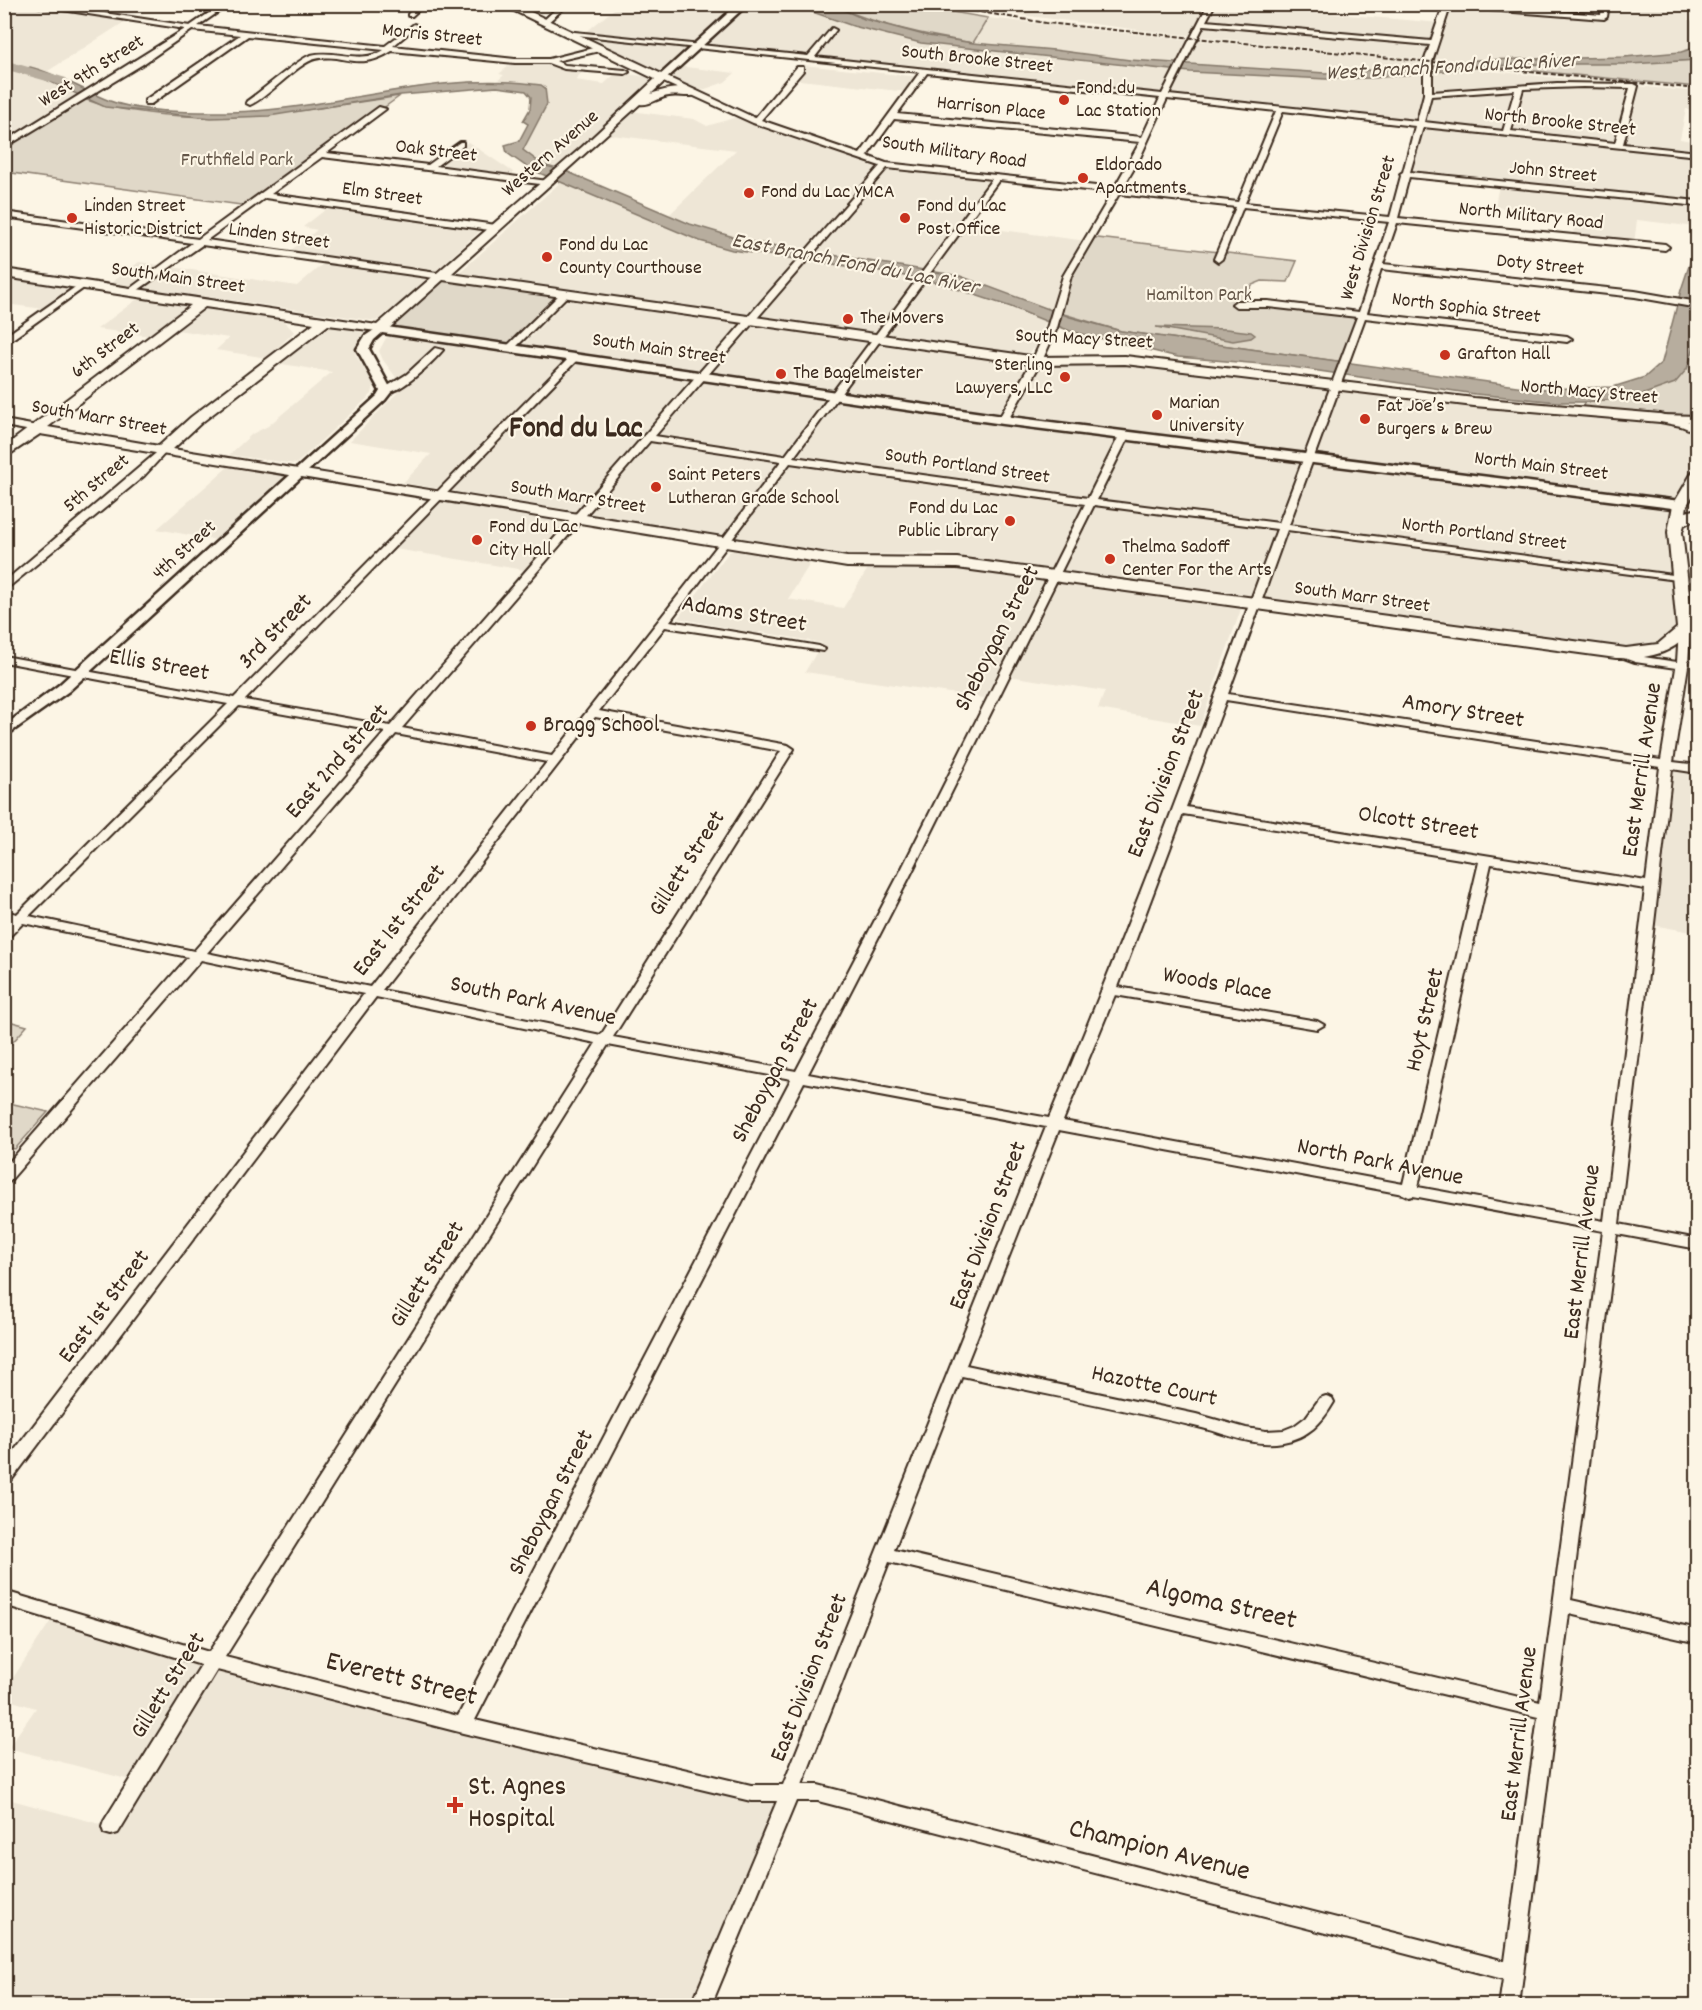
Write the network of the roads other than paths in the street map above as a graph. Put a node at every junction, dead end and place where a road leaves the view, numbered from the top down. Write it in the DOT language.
graph roads {
  1 [pos="27,4"];
  2 [pos="226,4"];
  3 [pos="422,4"];
  4 [pos="505,4"];
  5 [pos="566,4"];
  6 [pos="744,4"];
  7 [pos="1212,4"];
  8 [pos="1442,4"];
  9 [pos="1606,4"];
  10 [pos="1447,5"];
  11 [pos="409,15"];
  12 [pos="545,22"];
  13 [pos="1202,23"];
  14 [pos="415,26"];
  15 [pos="192,28"];
  16 [pos="832,30"];
  17 [pos="567,32"];
  18 [pos="248,33"];
  19 [pos="1434,43"];
  20 [pos="698,46"];
  21 [pos="388,48"];
  22 [pos="601,48"];
  23 [pos="810,58"];
  24 [pos="549,61"];
  25 [pos="800,69"];
  26 [pos="925,71"];
  27 [pos="626,72"];
  28 [pos="662,78"];
  29 [pos="1519,89"];
  30 [pos="694,93"];
  31 [pos="1428,94"];
  32 [pos="1164,97"];
  33 [pos="148,102"];
  34 [pos="250,103"];
  35 [pos="382,109"];
  36 [pos="1280,109"];
  37 [pos="627,113"];
  38 [pos="890,116"];
  39 [pos="756,121"];
  40 [pos="1419,124"];
  41 [pos="1506,134"];
  42 [pos="1143,142"];
  43 [pos="460,144"];
  44 [pos="4,146"];
  45 [pos="1618,146"];
  46 [pos="320,154"];
  47 [pos="1698,154"];
  48 [pos="862,157"];
  49 [pos="885,165"];
  50 [pos="429,168"];
  51 [pos="1404,174"];
  52 [pos="997,178"];
  53 [pos="550,181"];
  54 [pos="1117,191"];
  55 [pos="263,195"];
  56 [pos="1698,204"];
  57 [pos="1240,205"];
  58 [pos="4,214"];
  59 [pos="1393,220"];
  60 [pos="496,228"];
  61 [pos="198,242"];
  62 [pos="1665,247"];
  63 [pos="1218,259"];
  64 [pos="1378,266"];
  65 [pos="4,273"];
  66 [pos="441,276"];
  67 [pos="84,285"];
  68 [pos="131,292"];
  69 [pos="566,293"];
  70 [pos="203,302"];
  71 [pos="1236,304"];
  72 [pos="1698,305"];
  73 [pos="265,311"];
  74 [pos="1362,315"];
  75 [pos="326,320"];
  76 [pos="752,320"];
  77 [pos="380,329"];
  78 [pos="879,339"];
  79 [pos="1567,339"];
  80 [pos="298,340"];
  81 [pos="4,342"];
  82 [pos="1045,343"];
  83 [pos="510,348"];
  84 [pos="438,350"];
  85 [pos="575,357"];
  86 [pos="1037,361"];
  87 [pos="1074,361"];
  88 [pos="703,376"];
  89 [pos="1336,379"];
  90 [pos="386,391"];
  91 [pos="835,396"];
  92 [pos="1660,418"];
  93 [pos="1698,419"];
  94 [pos="196,420"];
  95 [pos="1003,420"];
  96 [pos="4,423"];
  97 [pos="37,429"];
  98 [pos="1698,429"];
  99 [pos="1124,436"];
  100 [pos="648,438"];
  101 [pos="162,451"];
  102 [pos="4,454"];
  103 [pos="1308,459"];
  104 [pos="218,460"];
  105 [pos="787,460"];
  106 [pos="300,473"];
  107 [pos="1697,474"];
  108 [pos="1698,493"];
  109 [pos="438,496"];
  110 [pos="1091,502"];
  111 [pos="1680,505"];
  112 [pos="1698,507"];
  113 [pos="1698,513"];
  114 [pos="577,519"];
  115 [pos="1676,524"];
  116 [pos="1282,528"];
  117 [pos="725,543"];
  118 [pos="1055,576"];
  119 [pos="1681,579"];
  120 [pos="4,588"];
  121 [pos="1255,604"];
  122 [pos="663,623"];
  123 [pos="1691,629"];
  124 [pos="819,650"];
  125 [pos="1616,653"];
  126 [pos="4,659"];
  127 [pos="1682,666"];
  128 [pos="81,673"];
  129 [pos="1221,696"];
  130 [pos="237,701"];
  131 [pos="591,713"];
  132 [pos="397,730"];
  133 [pos="4,733"];
  134 [pos="555,760"];
  135 [pos="1666,764"];
  136 [pos="1698,769"];
  137 [pos="1178,809"];
  138 [pos="1486,858"];
  139 [pos="1651,886"];
  140 [pos="4,915"];
  141 [pos="20,918"];
  142 [pos="4,934"];
  143 [pos="197,955"];
  144 [pos="1110,990"];
  145 [pos="373,992"];
  146 [pos="1317,1025"];
  147 [pos="604,1040"];
  148 [pos="799,1075"];
  149 [pos="1054,1124"];
  150 [pos="4,1178"];
  151 [pos="1409,1192"];
  152 [pos="1610,1228"];
  153 [pos="1698,1244"];
  154 [pos="957,1369"];
  155 [pos="1326,1402"];
  156 [pos="4,1477"];
  157 [pos="883,1554"];
  158 [pos="4,1598"];
  159 [pos="1560,1605"];
  160 [pos="1698,1636"];
  161 [pos="213,1661"];
  162 [pos="1547,1711"];
  163 [pos="463,1725"];
  164 [pos="790,1792"];
  165 [pos="111,1827"];
  166 [pos="1513,1972"];
  167 [pos="701,2006"];
  168 [pos="1509,2006"];
  1 -- 15 [label="street, Morris Street"];
  2 -- 15 [label="street, West 9th Street"];
  3 -- 11 [label="street"];
  4 -- 12 [label="main road, South Military Road"];
  5 -- 12 [label="street"];
  6 -- 20 [label="street, Western Avenue"];
  7 -- 13 [label="street"];
  8 -- 10 [label="street"];
  9 -- 10 [label="street"];
  10 -- 19 [label="street, West Division Street"];
  12 -- 17 [label="main road, South Military Road"];
  13 -- 19 [label="street"];
  13 -- 32 [label="street"];
  14 -- 21 [label="street"];
  15 -- 18 [label="street, Morris Street"];
  15 -- 44 [label="street, West 9th Street"];
  16 -- 23 [label="street"];
  17 -- 20 [label="street, South Brooke Street"];
  17 -- 22 [label="main road, South Military Road"];
  18 -- 21 [label="street, Morris Street"];
  18 -- 33 [label="street"];
  19 -- 31 [label="street, West Division Street"];
  20 -- 23 [label="street, South Brooke Street"];
  20 -- 28 [label="street, Western Avenue"];
  21 -- 24 [label="street, Morris Street"];
  21 -- 34 [label="street"];
  22 -- 24 [label="street, Morris Street"];
  22 -- 28 [label="main road, South Military Road"];
  23 -- 26 [label="street, South Brooke Street"];
  24 -- 27 [label="street, Morris Street"];
  25 -- 39 [label="street"];
  26 -- 32 [label="street, South Brooke Street"];
  26 -- 38 [label="street"];
  28 -- 30 [label="street, South Military Road"];
  28 -- 37 [label="main road, Western Avenue"];
  29 -- 31 [label="street"];
  29 -- 41 [label="street"];
  29 -- 45 [label="street"];
  30 -- 37 [label="main road"];
  30 -- 39 [label="street, South Military Road"];
  31 -- 40 [label="street, West Division Street"];
  32 -- 36 [label="street, South Brooke Street"];
  32 -- 42 [label="street"];
  35 -- 46 [label="street"];
  36 -- 40 [label="street, South Brooke Street"];
  36 -- 57 [label="street"];
  37 -- 53 [label="main road, Western Avenue"];
  38 -- 42 [label="street, Harrison Place"];
  38 -- 48 [label="street"];
  39 -- 48 [label="street, South Military Road"];
  40 -- 41 [label="street, North Brooke Street"];
  40 -- 51 [label="street, West Division Street"];
  41 -- 45 [label="street, North Brooke Street"];
  42 -- 54 [label="street"];
  43 -- 50 [label="street"];
  45 -- 47 [label="street, North Brooke Street"];
  46 -- 50 [label="street, Oak Street"];
  46 -- 55 [label="street"];
  48 -- 49 [label="street, South Military Road"];
  49 -- 52 [label="street, South Military Road"];
  49 -- 76 [label="street, East 2nd Street"];
  50 -- 53 [label="street, Oak Street"];
  51 -- 56 [label="street, John Street"];
  51 -- 59 [label="street, West Division Street"];
  52 -- 54 [label="street, South Military Road"];
  52 -- 78 [label="street, East 1st Street"];
  53 -- 60 [label="main road, Western Avenue"];
  54 -- 57 [label="street, South Military Road"];
  54 -- 82 [label="street"];
  55 -- 60 [label="street, Elm Street"];
  55 -- 61 [label="street"];
  57 -- 59 [label="street, South Military Road"];
  57 -- 63 [label="street"];
  58 -- 61 [label="street, Linden Street"];
  59 -- 62 [label="street, North Military Road"];
  59 -- 64 [label="street, West Division Street"];
  60 -- 66 [label="main road, Western Avenue"];
  61 -- 66 [label="street, Linden Street"];
  61 -- 68 [label="street"];
  64 -- 72 [label="street, Doty Street"];
  64 -- 74 [label="street, West Division Street"];
  65 -- 67 [label="main road, South Main Street"];
  66 -- 69 [label="main road, South Macy Street"];
  66 -- 77 [label="main road, Western Avenue"];
  67 -- 68 [label="main road, South Main Street"];
  67 -- 81 [label="street"];
  68 -- 70 [label="main road, South Main Street"];
  69 -- 76 [label="main road, South Macy Street"];
  69 -- 83 [label="street"];
  70 -- 73 [label="main road, South Main Street"];
  70 -- 97 [label="main road, 6th Street"];
  71 -- 74 [label="street, North Sophia Street"];
  73 -- 75 [label="main road, South Main Street"];
  73 -- 80 [label="main road"];
  74 -- 79 [label="street, North Sophia Street"];
  74 -- 89 [label="street, West Division Street"];
  75 -- 77 [label="main road, South Main Street"];
  75 -- 80 [label="main road, 5th Street"];
  76 -- 78 [label="main road, South Macy Street"];
  76 -- 88 [label="street, East 2nd Street"];
  77 -- 83 [label="street, South Main Street"];
  77 -- 90 [label="street"];
  78 -- 86 [label="main road, South Macy Street"];
  78 -- 91 [label="street, East 1st Street"];
  80 -- 94 [label="main road, 5th Street"];
  82 -- 86 [label="street"];
  82 -- 87 [label="main road"];
  83 -- 85 [label="street, South Main Street"];
  84 -- 90 [label="street, 4th Street"];
  85 -- 88 [label="street, South Main Street"];
  85 -- 109 [label="street, 3rd Street"];
  86 -- 87 [label="main road, South Macy Street"];
  86 -- 95 [label="street"];
  87 -- 89 [label="main road, South Macy Street"];
  88 -- 91 [label="street, South Main Street"];
  88 -- 100 [label="street, East 2nd Street"];
  89 -- 92 [label="main road, North Macy Street"];
  89 -- 103 [label="street, West Division Street"];
  90 -- 106 [label="street, 4th Street"];
  91 -- 95 [label="street, South Main Street"];
  91 -- 105 [label="street, East 1st Street"];
  92 -- 93 [label="street, North Macy Street"];
  92 -- 98 [label="main road"];
  94 -- 101 [label="main road, 5th Street"];
  94 -- 104 [label="main road"];
  95 -- 99 [label="street, South Main Street"];
  96 -- 97 [label="street, South Marr Street"];
  97 -- 101 [label="main road, South Marr Street"];
  97 -- 102 [label="main road, 6th Street"];
  99 -- 103 [label="street, South Main Street"];
  99 -- 110 [label="street, Sheboygan Street"];
  100 -- 105 [label="street, South Portland Street"];
  100 -- 114 [label="street, East 2nd Street"];
  101 -- 104 [label="main road, South Marr Street"];
  101 -- 120 [label="street, 5th Street"];
  103 -- 111 [label="street, North Main Street"];
  103 -- 116 [label="street, East Division Street"];
  104 -- 106 [label="main road, South Marr Street"];
  105 -- 110 [label="street, South Portland Street"];
  105 -- 117 [label="street, East 1st Street"];
  106 -- 109 [label="main road, South Marr Street"];
  106 -- 128 [label="street, 4th Street"];
  107 -- 108 [label="main road"];
  107 -- 111 [label="main road, East Merrill Avenue"];
  109 -- 114 [label="main road, South Marr Street"];
  109 -- 130 [label="street, 3rd Street"];
  110 -- 116 [label="street, South Portland Street"];
  110 -- 118 [label="street, Sheboygan Street"];
  111 -- 112 [label="main road, North Main Street"];
  111 -- 115 [label="main road, East Merrill Avenue"];
  113 -- 115 [label="main road"];
  114 -- 117 [label="main road, South Marr Street"];
  114 -- 132 [label="street, East 2nd Street"];
  115 -- 119 [label="main road, East Merrill Avenue"];
  116 -- 119 [label="street, North Portland Street"];
  116 -- 121 [label="street, East Division Street"];
  117 -- 118 [label="main road, South Marr Street"];
  117 -- 122 [label="street, East 1st Street"];
  118 -- 121 [label="main road, South Marr Street"];
  118 -- 148 [label="street, Sheboygan Street"];
  119 -- 123 [label="main road, East Merrill Avenue"];
  121 -- 125 [label="main road, South Marr Street"];
  121 -- 129 [label="street, East Division Street"];
  122 -- 124 [label="street, Adams Street"];
  122 -- 131 [label="street, East 1st Street"];
  123 -- 125 [label="main road"];
  123 -- 127 [label="street, East Merrill Avenue"];
  125 -- 127 [label="street, South Marr Street"];
  126 -- 128 [label="street, Ellis Street"];
  127 -- 135 [label="street, East Merrill Avenue"];
  128 -- 130 [label="street, Ellis Street"];
  128 -- 133 [label="street, 4th Street"];
  129 -- 135 [label="street, Amory Street"];
  129 -- 137 [label="street, East Division Street"];
  130 -- 132 [label="street, Ellis Street"];
  130 -- 141 [label="street, 3rd Street"];
  131 -- 134 [label="street, East 1st Street"];
  131 -- 147 [label="street, Gillett Street"];
  132 -- 134 [label="street, Ellis Street"];
  132 -- 143 [label="street, East 2nd Street"];
  134 -- 145 [label="street, East 1st Street"];
  135 -- 136 [label="street, Amory Street"];
  135 -- 139 [label="street, East Merrill Avenue"];
  137 -- 138 [label="street, Olcott Street"];
  137 -- 144 [label="street, East Division Street"];
  138 -- 139 [label="street, Olcott Street"];
  138 -- 151 [label="street, Hoyt Street"];
  139 -- 152 [label="street, East Merrill Avenue"];
  140 -- 141 [label="street, South Park Avenue"];
  141 -- 142 [label="street, 3rd Street"];
  141 -- 143 [label="street, South Park Avenue"];
  143 -- 145 [label="street, South Park Avenue"];
  143 -- 150 [label="street, East 2nd Street"];
  144 -- 146 [label="street, Woods Place"];
  144 -- 149 [label="street, East Division Street"];
  145 -- 147 [label="street, South Park Avenue"];
  145 -- 156 [label="street, East 1st Street"];
  147 -- 148 [label="street, South Park Avenue"];
  147 -- 161 [label="street, Gillett Street"];
  148 -- 149 [label="street, South Park Avenue"];
  148 -- 163 [label="street, Sheboygan Street"];
  149 -- 151 [label="street, North Park Avenue"];
  149 -- 154 [label="street, East Division Street"];
  151 -- 152 [label="street, North Park Avenue"];
  152 -- 153 [label="street, North Park Avenue"];
  152 -- 159 [label="street, East Merrill Avenue"];
  154 -- 155 [label="street, Hazotte Court"];
  154 -- 157 [label="street, East Division Street"];
  157 -- 162 [label="street, Algoma Street"];
  157 -- 164 [label="street, East Division Street"];
  158 -- 161 [label="street, Everett Street"];
  159 -- 160 [label="street"];
  159 -- 162 [label="street, East Merrill Avenue"];
  161 -- 163 [label="street, Everett Street"];
  161 -- 165 [label="street, Gillett Street"];
  162 -- 166 [label="street, East Merrill Avenue"];
  163 -- 164 [label="street, Everett Street"];
  164 -- 166 [label="street, Champion Avenue"];
  164 -- 167 [label="street, East Division Street"];
  166 -- 168 [label="street, East Merrill Avenue"];
}
